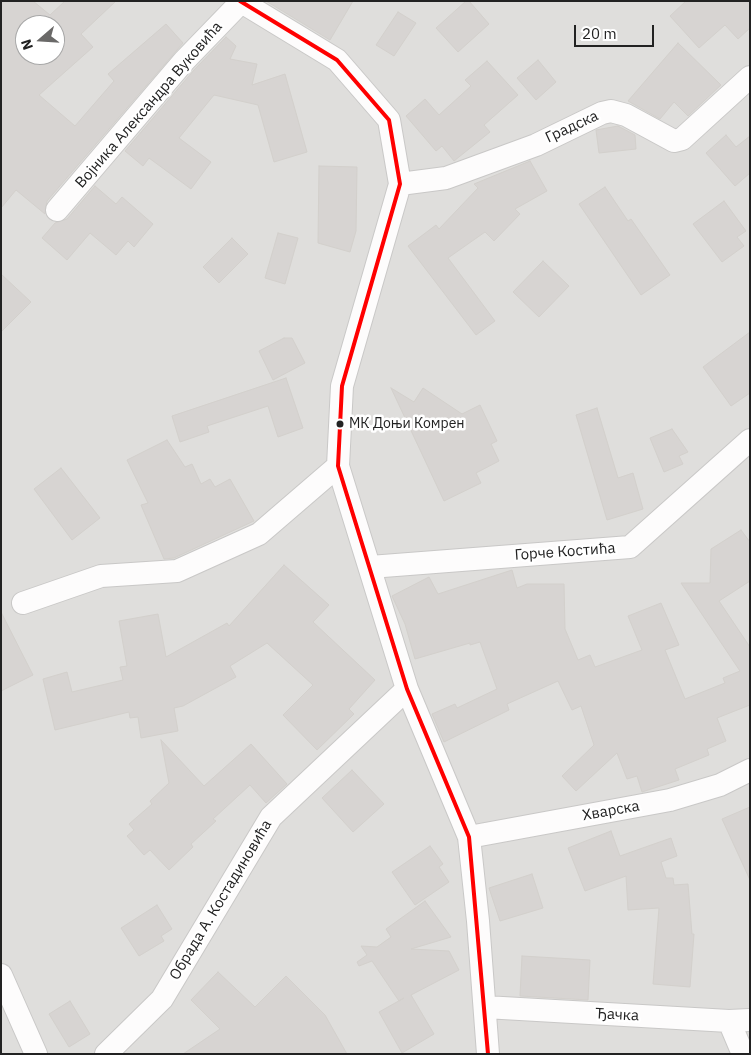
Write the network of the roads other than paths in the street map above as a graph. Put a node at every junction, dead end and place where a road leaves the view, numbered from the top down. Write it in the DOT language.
graph roads {
  1 [pos="241,2"];
  2 [pos="750,77"];
  3 [pos="400,184"];
  4 [pos="57,210"];
  5 [pos="750,440"];
  6 [pos="338,466"];
  7 [pos="370,567"];
  8 [pos="23,603"];
  9 [pos="407,689"];
  10 [pos="750,770"];
  11 [pos="469,837"];
  12 [pos="1,975"];
  13 [pos="485,1008"];
  14 [pos="739,1021"];
  15 [pos="36,1054"];
  16 [pos="106,1054"];
  17 [pos="488,1054"];
  18 [pos="743,1054"];
  1 -- 3 [label="street"];
  1 -- 4 [label="street, Војника Александра Вуковића"];
  2 -- 3 [label="street, Градска"];
  3 -- 6 [label="street"];
  5 -- 7 [label="street, Горче Костића"];
  6 -- 7 [label="street"];
  6 -- 8 [label="street"];
  7 -- 9 [label="street"];
  9 -- 11 [label="street"];
  9 -- 16 [label="street, Обрада А. Костадиновића"];
  10 -- 11 [label="street, Хварска"];
  11 -- 13 [label="street"];
  12 -- 15 [label="street"];
  13 -- 14 [label="street, Ђачка"];
  13 -- 17 [label="street"];
  14 -- 18 [label="street"];
}
